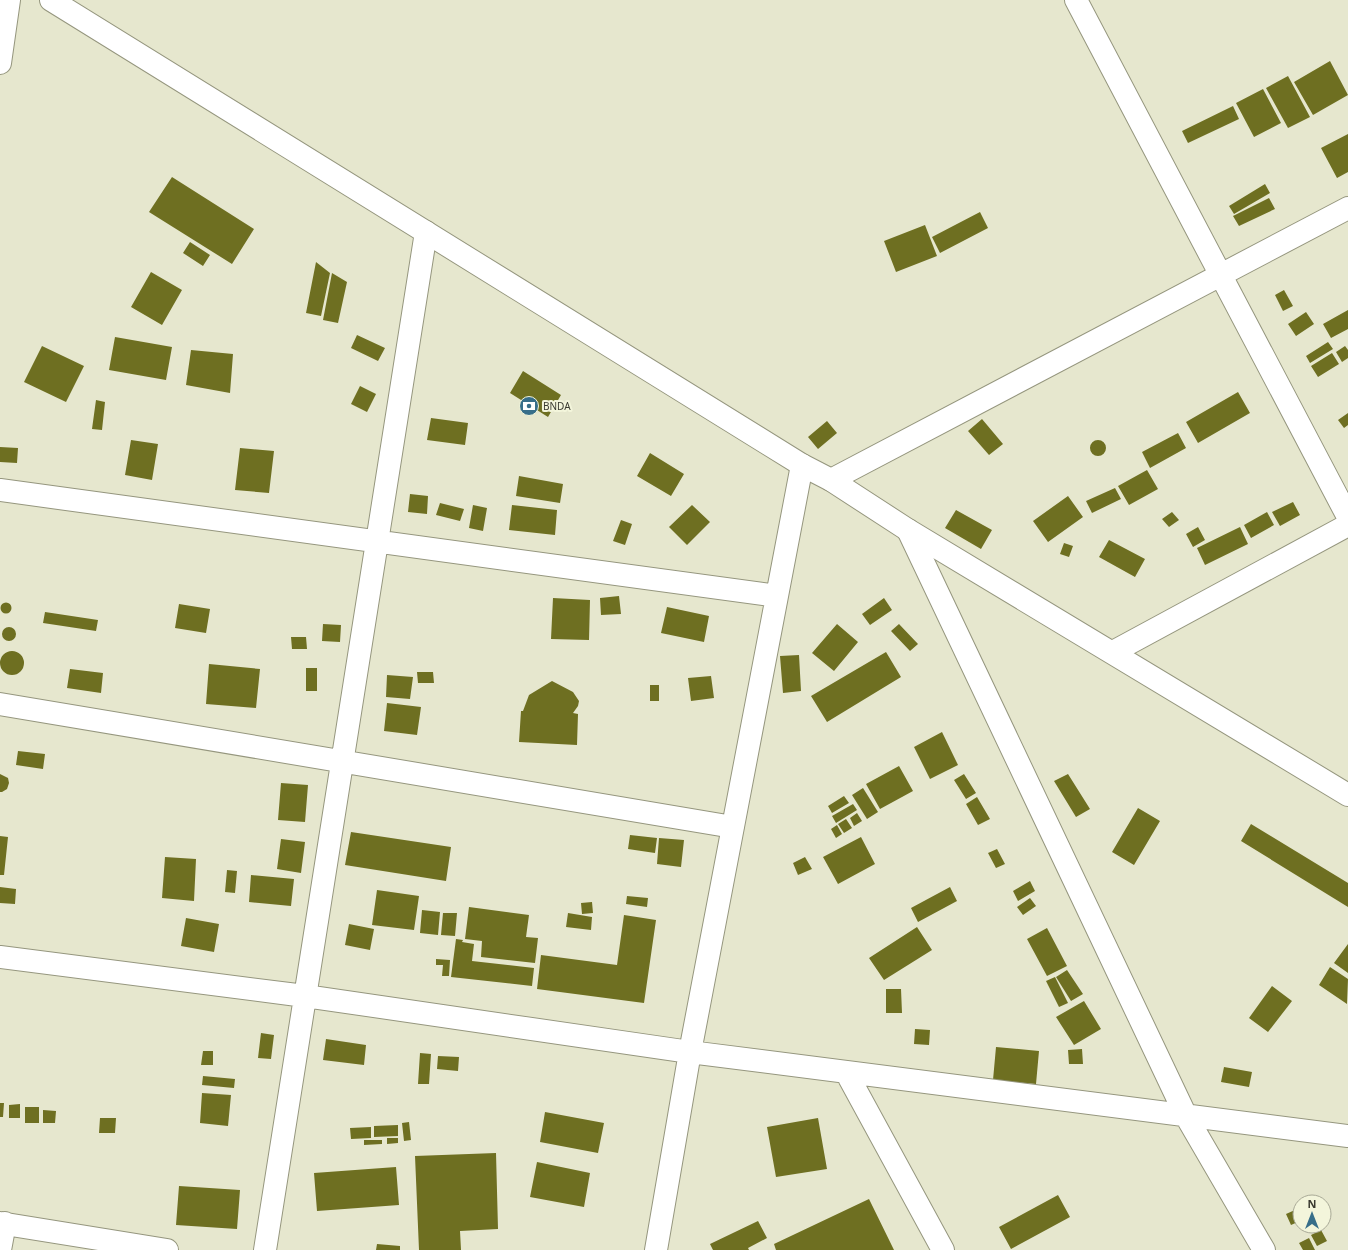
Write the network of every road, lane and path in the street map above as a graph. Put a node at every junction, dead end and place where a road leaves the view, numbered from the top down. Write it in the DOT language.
graph roads {
  1 [pos="9,0"];
  2 [pos="51,0"];
  3 [pos="1076,0"];
  4 [pos="0,63"];
  5 [pos="1348,208"];
  6 [pos="426,232"];
  7 [pos="1221,275"];
  8 [pos="802,465"];
  9 [pos="831,480"];
  10 [pos="0,490"];
  11 [pos="1348,517"];
  12 [pos="1348,526"];
  13 [pos="908,530"];
  14 [pos="377,542"];
  15 [pos="777,596"];
  16 [pos="1113,652"];
  17 [pos="0,704"];
  18 [pos="342,762"];
  19 [pos="1348,796"];
  20 [pos="733,828"];
  21 [pos="0,957"];
  22 [pos="305,996"];
  23 [pos="690,1052"];
  24 [pos="846,1072"];
  25 [pos="1186,1116"];
  26 [pos="1348,1136"];
  27 [pos="2,1223"];
  28 [pos="0,1250"];
  29 [pos="167,1250"];
  30 [pos="265,1250"];
  31 [pos="656,1250"];
  32 [pos="943,1250"];
  33 [pos="1264,1250"];
  1 -- 4 [label="street"];
  2 -- 6 [label="street"];
  3 -- 7 [label="street"];
  5 -- 7 [label="street"];
  6 -- 8 [label="street"];
  6 -- 14 [label="street"];
  7 -- 9 [label="street"];
  7 -- 11 [label="street"];
  8 -- 9 [label="street"];
  8 -- 15 [label="street"];
  9 -- 13 [label="street"];
  10 -- 14 [label="street"];
  12 -- 16 [label="street"];
  13 -- 16 [label="street"];
  13 -- 25 [label="street"];
  14 -- 15 [label="street"];
  14 -- 18 [label="street"];
  15 -- 20 [label="street"];
  16 -- 19 [label="street"];
  17 -- 18 [label="street"];
  18 -- 20 [label="street"];
  18 -- 22 [label="street"];
  20 -- 23 [label="street"];
  21 -- 22 [label="street"];
  22 -- 23 [label="street"];
  22 -- 30 [label="street"];
  23 -- 24 [label="street"];
  23 -- 31 [label="street"];
  24 -- 25 [label="street"];
  24 -- 32 [label="street"];
  25 -- 26 [label="street"];
  25 -- 33 [label="street"];
  27 -- 28 [label="street"];
  27 -- 29 [label="street"];
}
